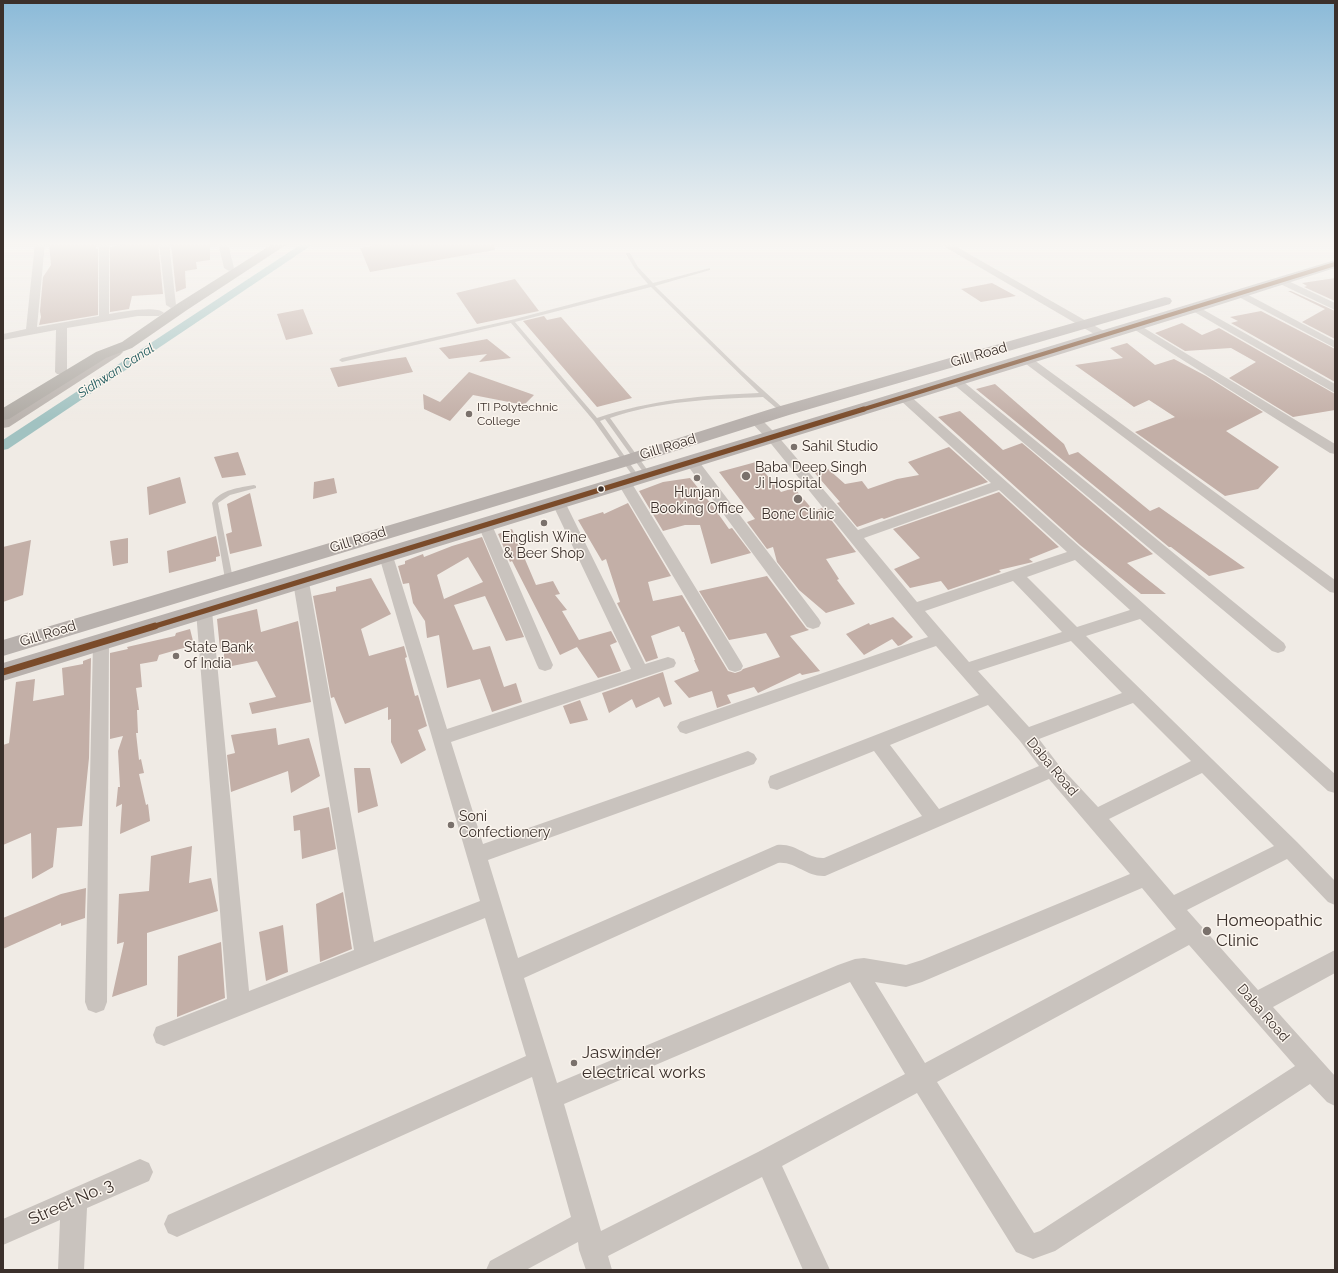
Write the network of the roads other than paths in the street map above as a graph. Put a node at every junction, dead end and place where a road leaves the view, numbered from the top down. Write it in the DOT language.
graph roads {
  1 [pos="34,302"];
  2 [pos="104,302"];
  3 [pos="174,302"];
  4 [pos="185,302"];
  5 [pos="584,302"];
  6 [pos="670,302"];
  7 [pos="1049,302"];
  8 [pos="1161,302"];
  9 [pos="1213,302"];
  10 [pos="1256,302"];
  11 [pos="1326,302"];
  12 [pos="170,305"];
  13 [pos="1335,307"];
  14 [pos="1195,308"];
  15 [pos="158,313"];
  16 [pos="104,318"];
  17 [pos="512,321"];
  18 [pos="1087,324"];
  19 [pos="62,326"];
  20 [pos="1136,326"];
  21 [pos="31,331"];
  22 [pos="1105,336"];
  23 [pos="3,337"];
  24 [pos="1335,345"];
  25 [pos="109,349"];
  26 [pos="1026,359"];
  27 [pos="342,360"];
  28 [pos="60,372"];
  29 [pos="956,380"];
  30 [pos="1335,389"];
  31 [pos="763,395"];
  32 [pos="904,397"];
  33 [pos="3,406"];
  34 [pos="783,411"];
  35 [pos="3,415"];
  36 [pos="606,416"];
  37 [pos="596,420"];
  38 [pos="755,420"];
  39 [pos="3,423"];
  40 [pos="772,437"];
  41 [pos="1335,450"];
  42 [pos="631,459"];
  43 [pos="692,462"];
  44 [pos="637,479"];
  45 [pos="999,485"];
  46 [pos="254,487"];
  47 [pos="558,503"];
  48 [pos="485,525"];
  49 [pos="855,536"];
  50 [pos="1077,554"];
  51 [pos="386,556"];
  52 [pos="1016,575"];
  53 [pos="229,579"];
  54 [pos="301,582"];
  55 [pos="1335,588"];
  56 [pos="915,608"];
  57 [pos="204,611"];
  58 [pos="1142,612"];
  59 [pos="812,623"];
  60 [pos="1074,634"];
  61 [pos="939,639"];
  62 [pos="101,643"];
  63 [pos="1278,647"];
  64 [pos="3,648"];
  65 [pos="668,663"];
  66 [pos="545,665"];
  67 [pos="735,666"];
  68 [pos="966,669"];
  69 [pos="3,672"];
  70 [pos="641,672"];
  71 [pos="1135,695"];
  72 [pos="991,697"];
  73 [pos="686,727"];
  74 [pos="1026,736"];
  75 [pos="441,738"];
  76 [pos="877,742"];
  77 [pos="748,759"];
  78 [pos="1206,763"];
  79 [pos="1052,769"];
  80 [pos="777,782"];
  81 [pos="1335,785"];
  82 [pos="1095,817"];
  83 [pos="935,820"];
  84 [pos="1290,848"];
  85 [pos="476,855"];
  86 [pos="1145,877"];
  87 [pos="1335,894"];
  88 [pos="492,906"];
  89 [pos="1171,907"];
  90 [pos="1192,932"];
  91 [pos="366,955"];
  92 [pos="1335,961"];
  93 [pos="855,970"];
  94 [pos="512,972"];
  95 [pos="96,1002"];
  96 [pos="239,1004"];
  97 [pos="1255,1004"];
  98 [pos="164,1035"];
  99 [pos="538,1062"];
  100 [pos="1312,1069"];
  101 [pos="921,1078"];
  102 [pos="1335,1094"];
  103 [pos="550,1098"];
  104 [pos="767,1161"];
  105 [pos="140,1172"];
  106 [pos="74,1202"];
  107 [pos="177,1224"];
  108 [pos="585,1224"];
  109 [pos="3,1232"];
  110 [pos="596,1260"];
  111 [pos="71,1270"];
  112 [pos="499,1270"];
  113 [pos="818,1270"];
  1 -- 21 [label="street"];
  2 -- 16 [label="street"];
  3 -- 12 [label="highway"];
  4 -- 25 [label="highway"];
  5 -- 17 [label="lane"];
  6 -- 31 [label="lane"];
  7 -- 18 [label="street"];
  8 -- 18 [label="main road, Gill Road"];
  9 -- 14 [label="main road, Gill Road"];
  10 -- 24 [label="street"];
  11 -- 13 [label="street"];
  12 -- 15 [label="highway"];
  14 -- 20 [label="main road, Gill Road"];
  14 -- 30 [label="street"];
  15 -- 16 [label="street"];
  15 -- 25 [label="highway"];
  16 -- 19 [label="street"];
  17 -- 27 [label="lane"];
  17 -- 37 [label="lane"];
  18 -- 22 [label="street"];
  18 -- 34 [label="main road, Gill Road"];
  19 -- 21 [label="street"];
  19 -- 28 [label="street"];
  20 -- 22 [label="main road, Gill Road"];
  20 -- 41 [label="street"];
  21 -- 23 [label="street"];
  22 -- 26 [label="main road, Gill Road"];
  25 -- 28 [label="street"];
  25 -- 35 [label="highway"];
  25 -- 39 [label="street"];
  26 -- 29 [label="main road, Gill Road"];
  26 -- 55 [label="street"];
  28 -- 33 [label="street"];
  29 -- 32 [label="main road, Gill Road"];
  29 -- 63 [label="street"];
  31 -- 34 [label="lane"];
  31 -- 36 [label="lane"];
  32 -- 40 [label="main road, Gill Road"];
  32 -- 45 [label="street"];
  34 -- 38 [label="main road, Gill Road"];
  36 -- 37 [label="lane"];
  36 -- 42 [label="lane"];
  37 -- 42 [label="lane"];
  38 -- 40 [label="street, Daba Road"];
  38 -- 42 [label="main road, Gill Road"];
  40 -- 43 [label="main road, Gill Road"];
  40 -- 49 [label="street, Daba Road"];
  42 -- 44 [label="lane"];
  42 -- 44 [label="lane"];
  42 -- 53 [label="main road, Gill Road"];
  43 -- 44 [label="main road, Gill Road"];
  43 -- 59 [label="street"];
  44 -- 47 [label="main road, Gill Road"];
  44 -- 67 [label="street"];
  45 -- 49 [label="street"];
  45 -- 50 [label="street"];
  46 -- 53 [label="lane"];
  47 -- 48 [label="main road, Gill Road"];
  47 -- 70 [label="street"];
  48 -- 51 [label="main road, Gill Road"];
  48 -- 66 [label="street"];
  49 -- 56 [label="street, Daba Road"];
  50 -- 52 [label="street"];
  50 -- 58 [label="street"];
  51 -- 54 [label="main road, Gill Road"];
  51 -- 75 [label="street"];
  52 -- 56 [label="street"];
  52 -- 60 [label="street"];
  53 -- 64 [label="main road, Gill Road"];
  54 -- 57 [label="main road, Gill Road"];
  54 -- 91 [label="street"];
  56 -- 61 [label="street, Daba Road"];
  57 -- 62 [label="main road, Gill Road"];
  57 -- 96 [label="street"];
  58 -- 60 [label="street"];
  58 -- 81 [label="street"];
  60 -- 68 [label="street"];
  60 -- 71 [label="street"];
  61 -- 68 [label="street, Daba Road"];
  61 -- 73 [label="street"];
  62 -- 69 [label="main road, Gill Road"];
  62 -- 95 [label="street"];
  65 -- 70 [label="street"];
  68 -- 72 [label="street, Daba Road"];
  70 -- 75 [label="street"];
  71 -- 74 [label="street"];
  71 -- 78 [label="street"];
  72 -- 74 [label="street, Daba Road"];
  72 -- 76 [label="street"];
  74 -- 79 [label="street, Daba Road"];
  75 -- 85 [label="street"];
  76 -- 80 [label="street"];
  76 -- 83 [label="street"];
  77 -- 85 [label="street"];
  78 -- 82 [label="street"];
  78 -- 84 [label="street"];
  79 -- 82 [label="street, Daba Road"];
  79 -- 83 [label="street"];
  82 -- 86 [label="street, Daba Road"];
  83 -- 94 [label="street"];
  84 -- 87 [label="street"];
  84 -- 89 [label="street"];
  85 -- 88 [label="street"];
  86 -- 89 [label="street, Daba Road"];
  86 -- 93 [label="street"];
  88 -- 91 [label="street"];
  88 -- 94 [label="street"];
  89 -- 90 [label="street, Daba Road"];
  90 -- 97 [label="street, Daba Road"];
  90 -- 101 [label="street"];
  91 -- 96 [label="street"];
  92 -- 97 [label="street"];
  93 -- 101 [label="street"];
  93 -- 103 [label="street"];
  94 -- 99 [label="street"];
  96 -- 98 [label="street"];
  97 -- 100 [label="street, Daba Road"];
  99 -- 103 [label="street"];
  99 -- 107 [label="street"];
  100 -- 101 [label="street"];
  100 -- 102 [label="street, Daba Road"];
  101 -- 104 [label="street"];
  103 -- 108 [label="street"];
  104 -- 110 [label="street"];
  104 -- 113 [label="street"];
  105 -- 106 [label="street, Street No. 3"];
  106 -- 109 [label="street, Street No. 3"];
  106 -- 111 [label="street"];
  108 -- 110 [label="street"];
  108 -- 112 [label="street"];
}
